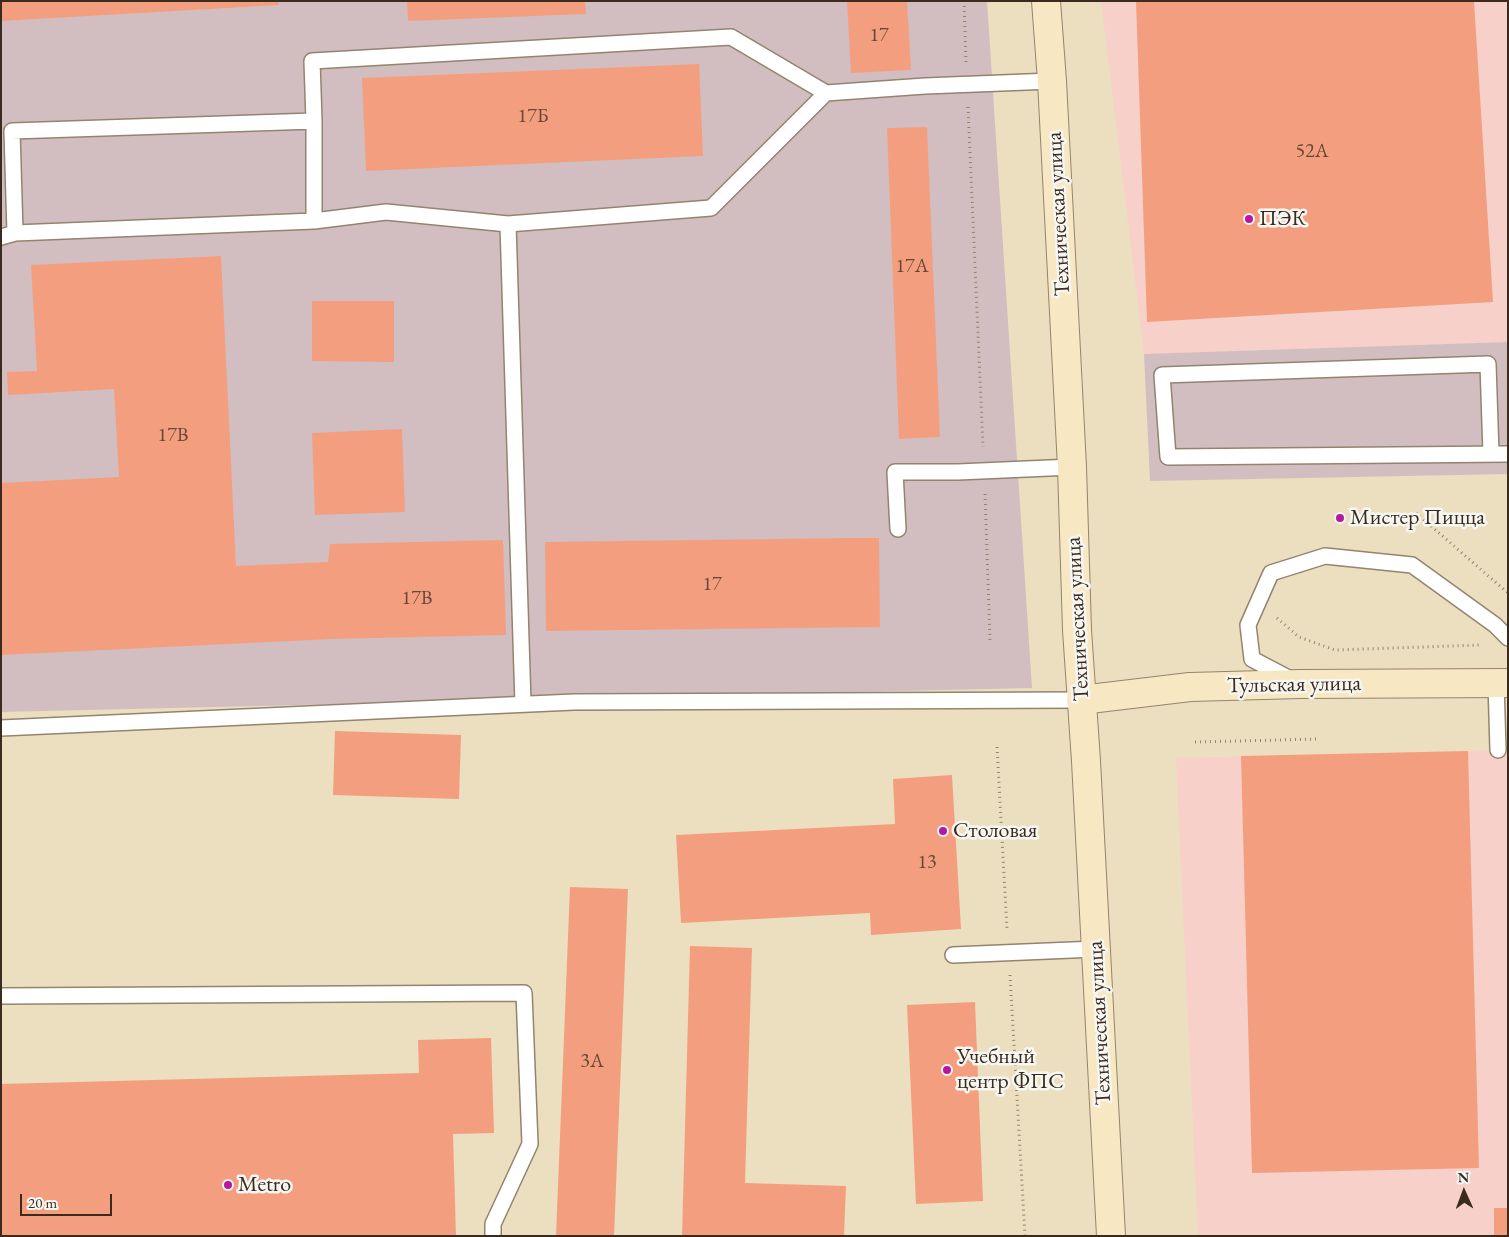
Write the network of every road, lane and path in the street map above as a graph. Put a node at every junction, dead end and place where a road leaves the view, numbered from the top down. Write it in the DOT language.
graph roads {
  1 [pos="964,1"];
  2 [pos="1046,1"];
  3 [pos="1052,81"];
  4 [pos="967,85"];
  5 [pos="826,93"];
  6 [pos="314,121"];
  7 [pos="314,221"];
  8 [pos="508,224"];
  9 [pos="8,235"];
  10 [pos="1491,454"];
  11 [pos="1508,454"];
  12 [pos="1072,467"];
  13 [pos="984,471"];
  14 [pos="1416,513"];
  15 [pos="898,530"];
  16 [pos="1508,593"];
  17 [pos="1276,617"];
  18 [pos="1508,638"];
  19 [pos="990,640"];
  20 [pos="1485,645"];
  21 [pos="1502,683"];
  22 [pos="1300,684"];
  23 [pos="1081,700"];
  24 [pos="523,704"];
  25 [pos="1,728"];
  26 [pos="1319,739"];
  27 [pos="1195,742"];
  28 [pos="997,747"];
  29 [pos="1498,750"];
  30 [pos="1096,949"];
  31 [pos="1009,953"];
  32 [pos="953,955"];
  33 [pos="1,996"];
  34 [pos="493,1236"];
  35 [pos="1025,1236"];
  36 [pos="1111,1236"];
  1 -- 4 [label="path"];
  2 -- 3 [label="main road, Техническая улица"];
  3 -- 4 [label="lane"];
  3 -- 12 [label="main road, Техническая улица"];
  4 -- 5 [label="lane"];
  4 -- 13 [label="path"];
  5 -- 6 [label="lane"];
  5 -- 8 [label="lane"];
  6 -- 7 [label="lane"];
  6 -- 9 [label="lane"];
  7 -- 8 [label="lane"];
  7 -- 9 [label="lane"];
  8 -- 24 [label="lane"];
  10 -- 10 [label="lane"];
  10 -- 11 [label="lane"];
  12 -- 13 [label="lane"];
  12 -- 23 [label="main road, Техническая улица"];
  13 -- 15 [label="lane"];
  13 -- 19 [label="path"];
  14 -- 16 [label="path"];
  17 -- 20 [label="path"];
  18 -- 22 [label="lane"];
  21 -- 22 [label="main road, Тульская улица"];
  21 -- 29 [label="lane"];
  22 -- 23 [label="main road, Тульская улица"];
  23 -- 24 [label="lane"];
  23 -- 30 [label="main road, Техническая улица"];
  24 -- 25 [label="lane"];
  26 -- 27 [label="path"];
  28 -- 31 [label="path"];
  30 -- 31 [label="lane"];
  30 -- 36 [label="main road, Техническая улица"];
  31 -- 32 [label="lane"];
  31 -- 35 [label="path"];
  33 -- 34 [label="lane"];
}
